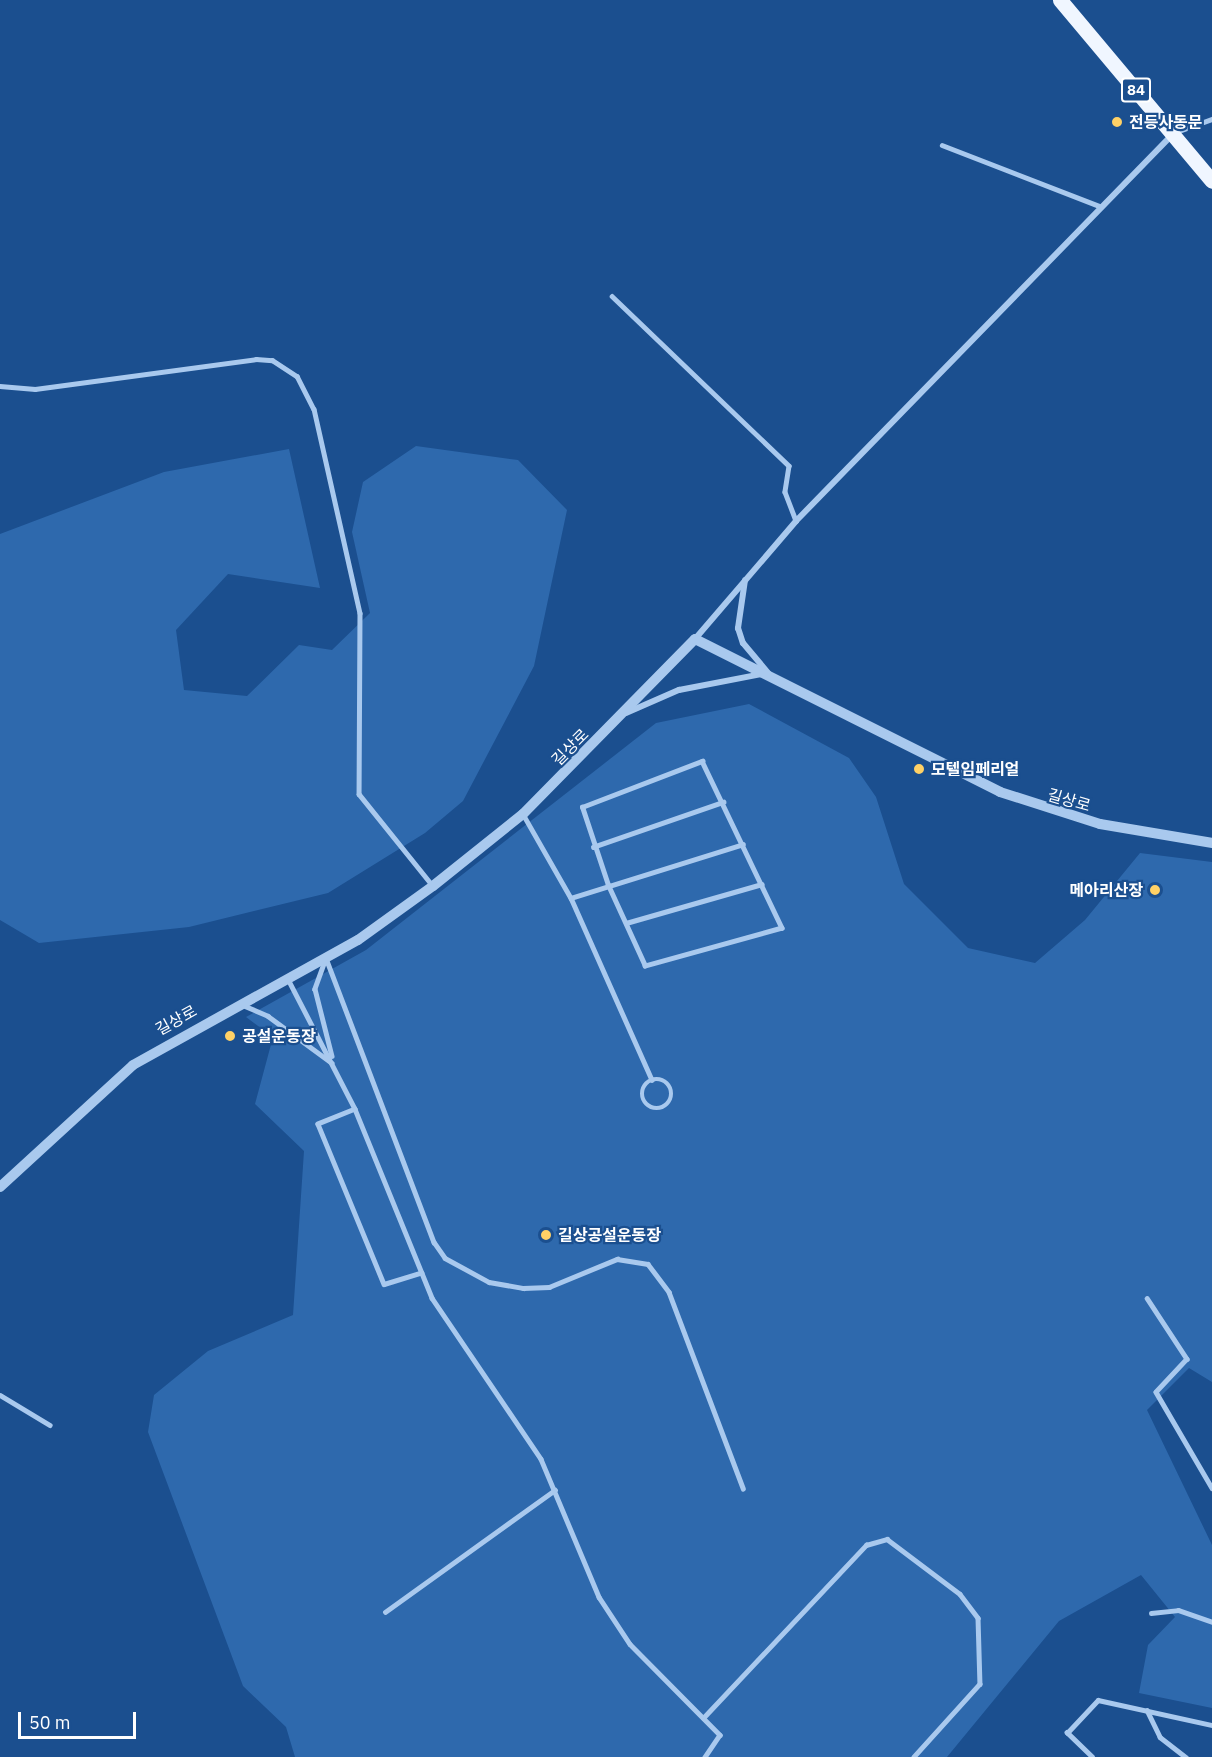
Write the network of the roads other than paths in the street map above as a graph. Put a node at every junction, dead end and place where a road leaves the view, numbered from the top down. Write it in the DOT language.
graph roads {
  1 [pos="1060,0"];
  2 [pos="1212,119"];
  3 [pos="1174,133"];
  4 [pos="942,145"];
  5 [pos="1212,181"];
  6 [pos="1099,206"];
  7 [pos="612,296"];
  8 [pos="0,386"];
  9 [pos="796,521"];
  10 [pos="745,579"];
  11 [pos="695,639"];
  12 [pos="769,673"];
  13 [pos="625,714"];
  14 [pos="723,802"];
  15 [pos="523,814"];
  16 [pos="1212,843"];
  17 [pos="743,844"];
  18 [pos="593,847"];
  19 [pos="762,884"];
  20 [pos="608,885"];
  21 [pos="433,886"];
  22 [pos="571,898"];
  23 [pos="626,923"];
  24 [pos="326,958"];
  25 [pos="288,979"];
  26 [pos="236,1006"];
  27 [pos="334,1065"];
  28 [pos="652,1080"];
  29 [pos="355,1109"];
  30 [pos="0,1186"];
  31 [pos="421,1273"];
  32 [pos="1147,1298"];
  33 [pos="0,1395"];
  34 [pos="50,1425"];
  35 [pos="743,1488"];
  36 [pos="1212,1488"];
  37 [pos="555,1490"];
  38 [pos="386,1612"];
  39 [pos="1151,1613"];
  40 [pos="1212,1622"];
  41 [pos="1147,1710"];
  42 [pos="703,1718"];
  43 [pos="1212,1725"];
  44 [pos="705,1757"];
  45 [pos="914,1757"];
  46 [pos="1092,1757"];
  47 [pos="1186,1757"];
  1 -- 3 [label="main road, 84"];
  2 -- 3 [label="lane"];
  3 -- 5 [label="main road, 84"];
  3 -- 6 [label="street"];
  4 -- 6 [label="lane"];
  6 -- 9 [label="street"];
  7 -- 9 [label="lane"];
  8 -- 21 [label="lane"];
  9 -- 10 [label="street"];
  10 -- 11 [label="street"];
  10 -- 12 [label="street"];
  11 -- 12 [label="street, 길상로"];
  11 -- 13 [label="street, 길상로"];
  12 -- 13 [label="street"];
  12 -- 16 [label="street, 길상로"];
  13 -- 15 [label="street, 길상로"];
  14 -- 17 [label="lane"];
  14 -- 18 [label="lane"];
  14 -- 18 [label="lane"];
  15 -- 21 [label="street, 길상로"];
  15 -- 22 [label="lane"];
  17 -- 19 [label="lane"];
  17 -- 20 [label="lane"];
  18 -- 20 [label="lane"];
  19 -- 23 [label="lane"];
  19 -- 23 [label="lane"];
  20 -- 22 [label="lane"];
  20 -- 23 [label="lane"];
  21 -- 24 [label="street, 길상로"];
  22 -- 28 [label="lane"];
  24 -- 25 [label="street, 길상로"];
  24 -- 27 [label="lane"];
  24 -- 35 [label="lane"];
  25 -- 26 [label="street, 길상로"];
  25 -- 27 [label="lane"];
  26 -- 27 [label="lane"];
  26 -- 30 [label="street, 길상로"];
  27 -- 29 [label="lane"];
  28 -- 28 [label="lane"];
  29 -- 31 [label="lane"];
  29 -- 31 [label="lane"];
  31 -- 37 [label="lane"];
  32 -- 36 [label="lane"];
  33 -- 34 [label="lane"];
  37 -- 38 [label="lane"];
  37 -- 42 [label="lane"];
  39 -- 40 [label="lane"];
  41 -- 43 [label="lane"];
  41 -- 46 [label="lane"];
  41 -- 47 [label="lane"];
  42 -- 44 [label="lane"];
  42 -- 45 [label="lane"];
}
